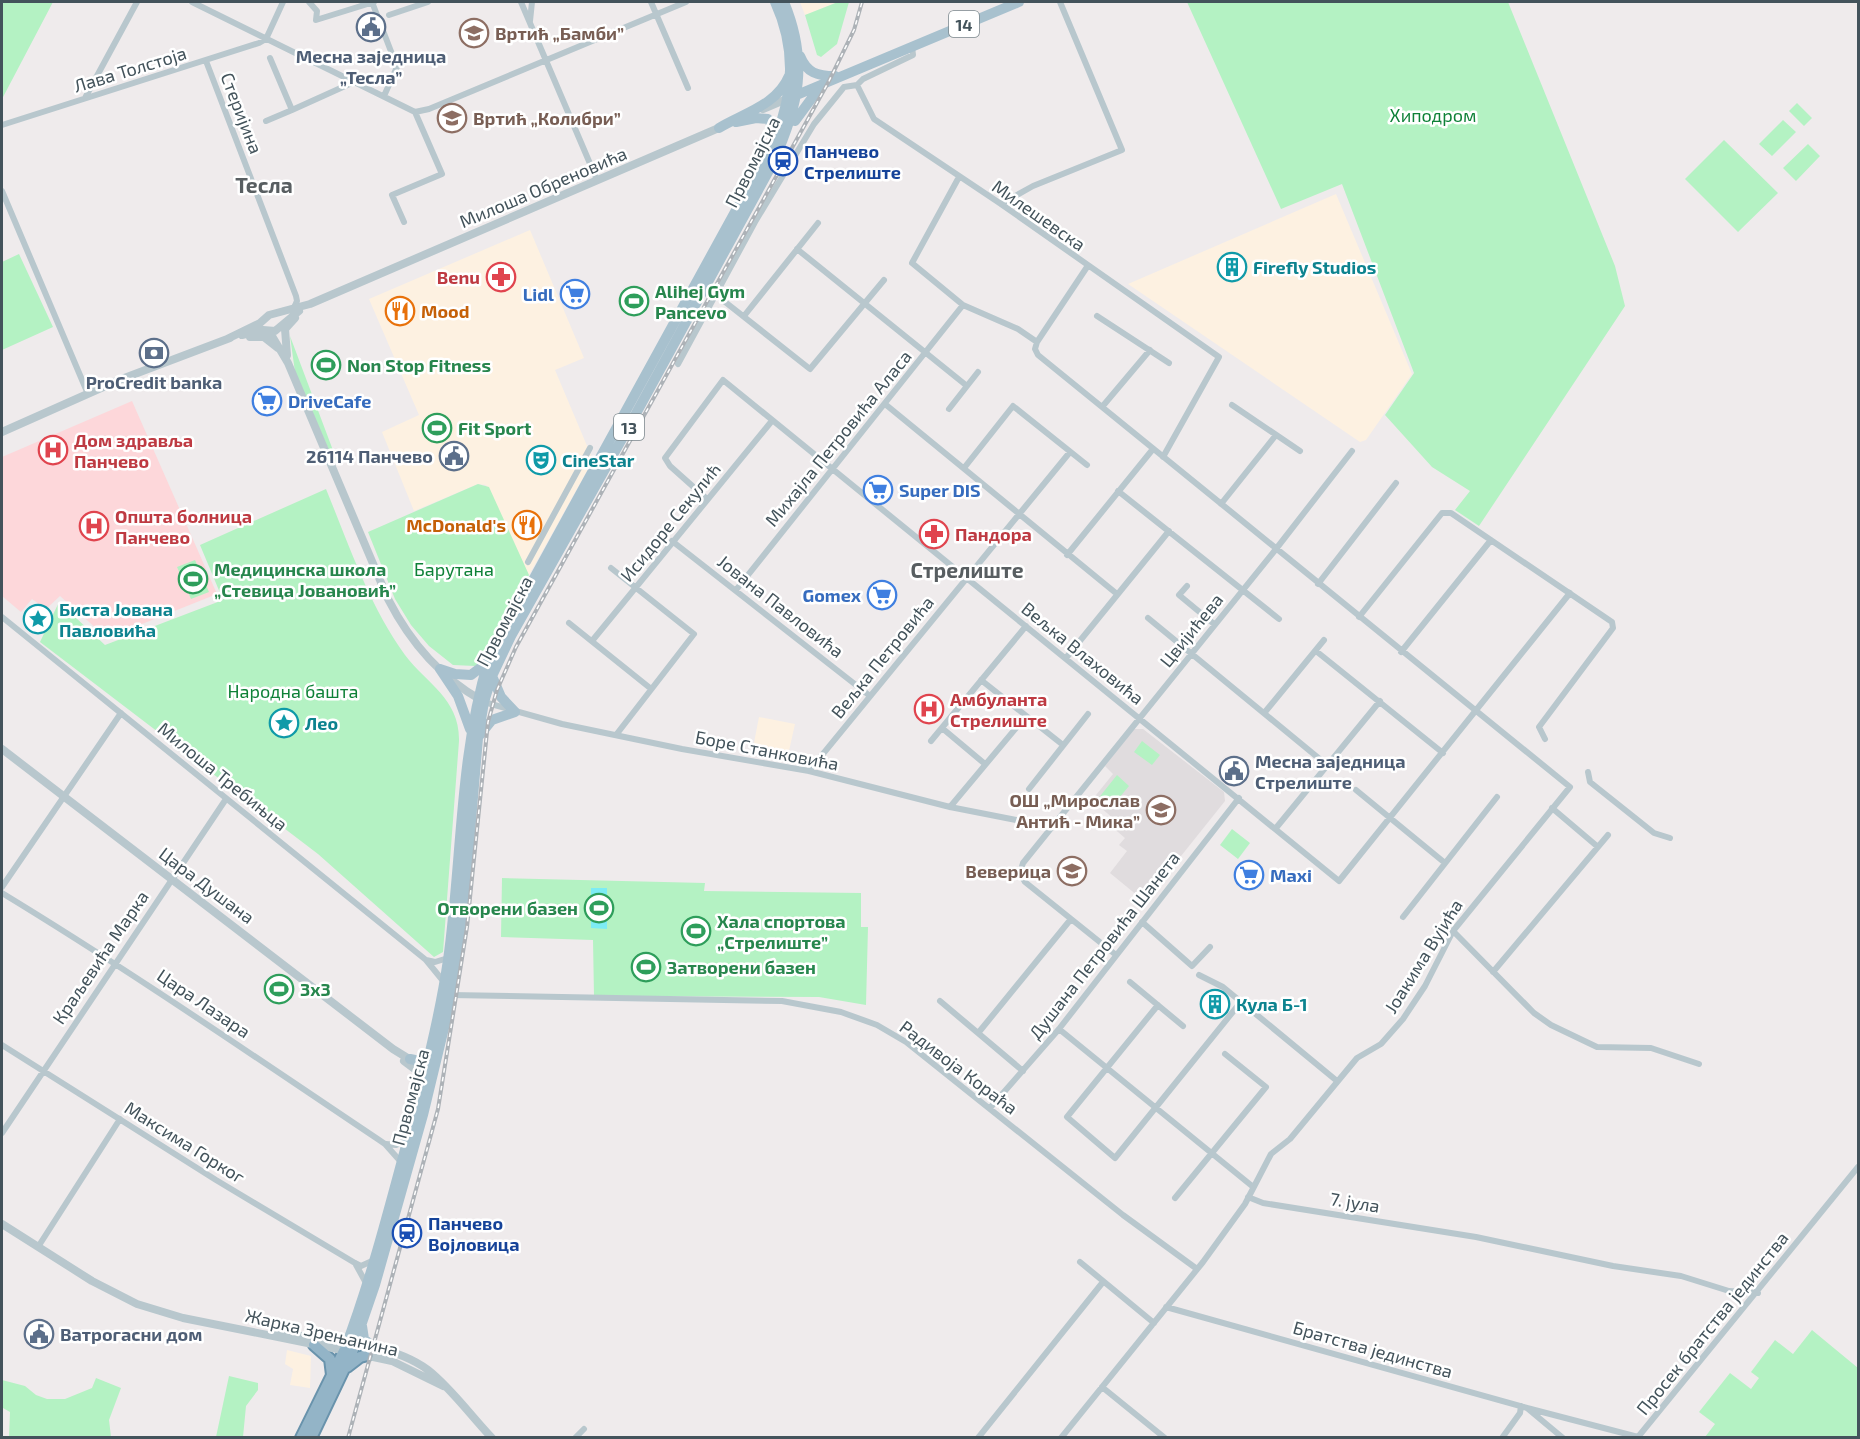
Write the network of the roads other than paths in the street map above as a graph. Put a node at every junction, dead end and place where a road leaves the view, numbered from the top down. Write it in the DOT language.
graph roads {
  1 [pos="137,2"];
  2 [pos="192,2"];
  3 [pos="283,2"];
  4 [pos="309,2"];
  5 [pos="373,2"];
  6 [pos="428,2"];
  7 [pos="520,2"];
  8 [pos="532,2"];
  9 [pos="651,2"];
  10 [pos="686,2"];
  11 [pos="775,2"];
  12 [pos="784,2"];
  13 [pos="1019,2"];
  14 [pos="1060,2"];
  15 [pos="656,14"];
  16 [pos="389,15"];
  17 [pos="530,21"];
  18 [pos="266,39"];
  19 [pos="912,46"];
  20 [pos="795,56"];
  21 [pos="270,58"];
  22 [pos="547,59"];
  23 [pos="206,61"];
  24 [pos="840,76"];
  25 [pos="354,82"];
  26 [pos="824,83"];
  27 [pos="857,85"];
  28 [pos="688,88"];
  29 [pos="384,96"];
  30 [pos="793,96"];
  31 [pos="85,98"];
  32 [pos="292,110"];
  33 [pos="415,112"];
  34 [pos="266,121"];
  35 [pos="2,125"];
  36 [pos="723,126"];
  37 [pos="787,132"];
  38 [pos="775,139"];
  39 [pos="959,177"];
  40 [pos="597,180"];
  41 [pos="2,191"];
  42 [pos="1001,204"];
  43 [pos="404,222"];
  44 [pos="818,223"];
  45 [pos="797,249"];
  46 [pos="1087,267"];
  47 [pos="884,280"];
  48 [pos="715,294"];
  49 [pos="866,302"];
  50 [pos="963,305"];
  51 [pos="297,310"];
  52 [pos="274,315"];
  53 [pos="744,316"];
  54 [pos="1097,316"];
  55 [pos="264,319"];
  56 [pos="280,326"];
  57 [pos="268,330"];
  58 [pos="236,337"];
  59 [pos="227,339"];
  60 [pos="1037,342"];
  61 [pos="1150,350"];
  62 [pos="926,353"];
  63 [pos="285,356"];
  64 [pos="1170,363"];
  65 [pos="678,364"];
  66 [pos="978,372"];
  67 [pos="967,386"];
  68 [pos="88,394"];
  69 [pos="885,404"];
  70 [pos="1232,405"];
  71 [pos="1102,407"];
  72 [pos="949,409"];
  73 [pos="771,422"];
  74 [pos="2,432"];
  75 [pos="1276,435"];
  76 [pos="590,448"];
  77 [pos="1153,449"];
  78 [pos="1300,451"];
  79 [pos="1352,451"];
  80 [pos="1070,452"];
  81 [pos="1163,457"];
  82 [pos="1087,465"];
  83 [pos="964,468"];
  84 [pos="833,470"];
  85 [pos="1396,483"];
  86 [pos="1118,491"];
  87 [pos="707,500"];
  88 [pos="1221,504"];
  89 [pos="1018,513"];
  90 [pos="1169,531"];
  91 [pos="1491,540"];
  92 [pos="672,541"];
  93 [pos="1276,549"];
  94 [pos="1067,555"];
  95 [pos="528,562"];
  96 [pos="612,568"];
  97 [pos="966,577"];
  98 [pos="1318,584"];
  99 [pos="1187,586"];
  100 [pos="636,588"];
  101 [pos="736,590"];
  102 [pos="1242,590"];
  103 [pos="1570,593"];
  104 [pos="1117,594"];
  105 [pos="1359,617"];
  106 [pos="1148,618"];
  107 [pos="4,619"];
  108 [pos="1279,619"];
  109 [pos="569,623"];
  110 [pos="1214,624"];
  111 [pos="1026,626"];
  112 [pos="2,627"];
  113 [pos="1324,640"];
  114 [pos="592,641"];
  115 [pos="1316,651"];
  116 [pos="1191,652"];
  117 [pos="1401,652"];
  118 [pos="1066,658"];
  119 [pos="488,662"];
  120 [pos="440,669"];
  121 [pos="492,676"];
  122 [pos="981,680"];
  123 [pos="650,688"];
  124 [pos="870,696"];
  125 [pos="480,700"];
  126 [pos="1380,701"];
  127 [pos="1477,710"];
  128 [pos="515,712"];
  129 [pos="1265,712"];
  130 [pos="122,713"];
  131 [pos="1088,714"];
  132 [pos="1026,716"];
  133 [pos="1139,719"];
  134 [pos="942,728"];
  135 [pos="474,735"];
  136 [pos="616,735"];
  137 [pos="1545,739"];
  138 [pos="931,741"];
  139 [pos="1063,746"];
  140 [pos="2,749"];
  141 [pos="1443,753"];
  142 [pos="985,764"];
  143 [pos="1328,765"];
  144 [pos="809,771"];
  145 [pos="1588,772"];
  146 [pos="1029,789"];
  147 [pos="1356,790"];
  148 [pos="64,796"];
  149 [pos="1497,796"];
  150 [pos="1239,798"];
  151 [pos="226,799"];
  152 [pos="950,807"];
  153 [pos="1552,808"];
  154 [pos="1391,818"];
  155 [pos="1052,827"];
  156 [pos="1276,828"];
  157 [pos="1608,835"];
  158 [pos="1670,838"];
  159 [pos="1598,847"];
  160 [pos="1445,863"];
  161 [pos="172,877"];
  162 [pos="2,887"];
  163 [pos="2,893"];
  164 [pos="1403,917"];
  165 [pos="1071,919"];
  166 [pos="1142,922"];
  167 [pos="1453,931"];
  168 [pos="1209,947"];
  169 [pos="1116,955"];
  170 [pos="448,958"];
  171 [pos="426,960"];
  172 [pos="115,962"];
  173 [pos="1493,972"];
  174 [pos="1199,975"];
  175 [pos="445,982"];
  176 [pos="1130,982"];
  177 [pos="448,995"];
  178 [pos="940,1001"];
  179 [pos="1240,1003"];
  180 [pos="1158,1005"];
  181 [pos="1183,1026"];
  182 [pos="1059,1029"];
  183 [pos="979,1032"];
  184 [pos="2,1045"];
  185 [pos="393,1048"];
  186 [pos="1225,1054"];
  187 [pos="429,1055"];
  188 [pos="410,1059"];
  189 [pos="1699,1064"];
  190 [pos="1107,1069"];
  191 [pos="42,1071"];
  192 [pos="1023,1071"];
  193 [pos="429,1076"];
  194 [pos="1337,1081"];
  195 [pos="990,1108"];
  196 [pos="1154,1109"];
  197 [pos="120,1119"];
  198 [pos="2,1133"];
  199 [pos="407,1139"];
  200 [pos="385,1144"];
  201 [pos="1211,1156"];
  202 [pos="401,1163"];
  203 [pos="1858,1167"];
  204 [pos="1252,1186"];
  205 [pos="1248,1197"];
  206 [pos="1175,1198"];
  207 [pos="2,1224"];
  208 [pos="38,1247"];
  209 [pos="374,1260"];
  210 [pos="1080,1262"];
  211 [pos="355,1263"];
  212 [pos="1197,1269"];
  213 [pos="1103,1282"];
  214 [pos="366,1285"];
  215 [pos="1758,1293"];
  216 [pos="1166,1307"];
  217 [pos="1154,1323"];
  218 [pos="362,1325"];
  219 [pos="226,1326"];
  220 [pos="314,1346"];
  221 [pos="350,1347"];
  222 [pos="372,1352"];
  223 [pos="345,1370"];
  224 [pos="332,1378"];
  225 [pos="1102,1387"];
  226 [pos="1524,1407"];
  227 [pos="584,1429"];
  228 [pos="301,1437"];
  229 [pos="311,1437"];
  230 [pos="492,1437"];
  231 [pos="575,1437"];
  232 [pos="978,1437"];
  233 [pos="1061,1437"];
  234 [pos="1165,1437"];
  235 [pos="1502,1437"];
  236 [pos="1563,1437"];
  1 -- 31 [label="street"];
  2 -- 18 [label="street"];
  3 -- 18 [label="street"];
  4 -- 5 [label="street"];
  5 -- 29 [label="street"];
  6 -- 16 [label="street"];
  7 -- 17 [label="street"];
  8 -- 17 [label="street"];
  9 -- 15 [label="street"];
  10 -- 15 [label="street"];
  11 -- 20 [label="main road, 13"];
  12 -- 20 [label="main road, 13"];
  13 -- 19 [label="main road, 14"];
  14 -- 42 [label="street"];
  15 -- 22 [label="street"];
  15 -- 28 [label="street"];
  17 -- 22 [label="street"];
  18 -- 23 [label="street, Лава Толстоја"];
  18 -- 25 [label="street"];
  19 -- 24 [label="main road, 14"];
  19 -- 27 [label="street"];
  20 -- 24 [label="main road"];
  20 -- 30 [label="main road, 13"];
  20 -- 36 [label="main road"];
  21 -- 32 [label="street"];
  22 -- 33 [label="street"];
  22 -- 40 [label="street"];
  23 -- 31 [label="street, Лава Толстоја"];
  23 -- 51 [label="street, Стеријина"];
  24 -- 26 [label="main road, 14"];
  25 -- 29 [label="street"];
  25 -- 32 [label="street"];
  26 -- 30 [label="main road, 14"];
  26 -- 37 [label="main road"];
  27 -- 39 [label="street, Милешевска"];
  27 -- 48 [label="street"];
  29 -- 33 [label="street"];
  30 -- 36 [label="street, Милоша Обреновића"];
  30 -- 37 [label="main road, Првомајска / 13"];
  30 -- 38 [label="main road, Првомајска / 13"];
  31 -- 35 [label="street, Лава Толстоја"];
  32 -- 34 [label="street"];
  33 -- 43 [label="street"];
  36 -- 38 [label="main road"];
  36 -- 40 [label="street, Милоша Обреновића"];
  37 -- 121 [label="main road, Првомајска / 13"];
  38 -- 119 [label="main road, Првомајска / 13"];
  39 -- 42 [label="street, Милешевска"];
  39 -- 50 [label="street"];
  40 -- 51 [label="street, Милоша Обреновића"];
  41 -- 68 [label="street"];
  42 -- 46 [label="street, Милешевска"];
  44 -- 45 [label="street"];
  45 -- 49 [label="street"];
  45 -- 53 [label="street"];
  46 -- 60 [label="street"];
  46 -- 81 [label="street, Милешевска"];
  47 -- 49 [label="street"];
  48 -- 53 [label="street"];
  48 -- 65 [label="street"];
  49 -- 53 [label="street"];
  49 -- 62 [label="street"];
  50 -- 60 [label="street"];
  50 -- 62 [label="street, Михајла Петровића Аласа"];
  51 -- 52 [label="street"];
  51 -- 56 [label="street"];
  51 -- 63 [label="street"];
  52 -- 55 [label="street"];
  52 -- 56 [label="street"];
  54 -- 61 [label="street"];
  55 -- 57 [label="street"];
  55 -- 59 [label="street"];
  56 -- 57 [label="street"];
  56 -- 63 [label="street"];
  57 -- 58 [label="street"];
  57 -- 63 [label="street"];
  58 -- 59 [label="street"];
  58 -- 63 [label="street"];
  59 -- 68 [label="street"];
  60 -- 71 [label="street"];
  61 -- 64 [label="street"];
  61 -- 71 [label="street"];
  62 -- 67 [label="street"];
  62 -- 69 [label="street, Михајла Петровића Аласа"];
  63 -- 120 [label="street"];
  66 -- 67 [label="street"];
  67 -- 72 [label="street"];
  68 -- 74 [label="street"];
  69 -- 83 [label="street"];
  69 -- 84 [label="street, Михајла Петровића Аласа"];
  70 -- 75 [label="street"];
  71 -- 77 [label="street"];
  73 -- 84 [label="street, Вељка Влаховића"];
  73 -- 87 [label="street, Исидоре Секулић"];
  73 -- 87 [label="street, Вељка Влаховића"];
  75 -- 78 [label="street"];
  75 -- 88 [label="street"];
  76 -- 95 [label="street"];
  77 -- 81 [label="street"];
  77 -- 86 [label="street"];
  79 -- 93 [label="street, Цвијићева"];
  80 -- 82 [label="street"];
  80 -- 83 [label="street"];
  80 -- 89 [label="street, Вељка Петровића"];
  81 -- 88 [label="street"];
  83 -- 89 [label="street"];
  84 -- 97 [label="street, Вељка Влаховића"];
  84 -- 101 [label="street, Михајла Петровића Аласа"];
  85 -- 98 [label="street"];
  86 -- 90 [label="street"];
  86 -- 94 [label="street"];
  87 -- 92 [label="street, Исидоре Секулић"];
  88 -- 93 [label="street"];
  89 -- 94 [label="street"];
  89 -- 97 [label="street, Вељка Петровића"];
  90 -- 102 [label="street"];
  90 -- 104 [label="street"];
  91 -- 103 [label="street"];
  91 -- 105 [label="street"];
  91 -- 117 [label="street"];
  92 -- 100 [label="street, Исидоре Секулић"];
  92 -- 101 [label="street, Јована Павловића"];
  93 -- 98 [label="street"];
  93 -- 102 [label="street, Цвијићева"];
  94 -- 104 [label="street"];
  96 -- 100 [label="street"];
  97 -- 111 [label="street, Вељка Влаховића"];
  97 -- 124 [label="street, Вељка Петровића"];
  98 -- 105 [label="street"];
  99 -- 110 [label="street"];
  100 -- 114 [label="street, Исидоре Секулић"];
  100 -- 123 [label="street"];
  101 -- 124 [label="street, Јована Павловића"];
  102 -- 108 [label="street"];
  102 -- 110 [label="street, Цвијићева"];
  103 -- 127 [label="street"];
  103 -- 137 [label="street"];
  104 -- 118 [label="street"];
  105 -- 117 [label="street"];
  106 -- 116 [label="street"];
  107 -- 112 [label="street"];
  107 -- 130 [label="street, Милоша Требињца"];
  109 -- 114 [label="street"];
  110 -- 116 [label="street, Цвијићева"];
  111 -- 118 [label="street, Вељка Влаховића"];
  111 -- 122 [label="street"];
  113 -- 115 [label="street"];
  114 -- 123 [label="street"];
  115 -- 126 [label="street"];
  115 -- 129 [label="street"];
  116 -- 129 [label="street"];
  116 -- 133 [label="street, Цвијићева"];
  117 -- 127 [label="street"];
  118 -- 133 [label="street, Вељка Влаховића"];
  119 -- 120 [label="main road"];
  119 -- 125 [label="main road, Првомајска / 13"];
  120 -- 125 [label="street"];
  120 -- 135 [label="main road"];
  121 -- 125 [label="main road, Првомајска / 13"];
  121 -- 128 [label="main road"];
  122 -- 132 [label="street"];
  122 -- 134 [label="street"];
  123 -- 136 [label="street"];
  124 -- 144 [label="street, Вељка Петровића"];
  125 -- 128 [label="street, Боре Станковића"];
  125 -- 135 [label="main road, Првомајска / 13"];
  126 -- 141 [label="street"];
  126 -- 143 [label="street"];
  127 -- 141 [label="street"];
  127 -- 153 [label="street, Јоакима Вујића"];
  128 -- 135 [label="main road"];
  128 -- 136 [label="street, Боре Станковића"];
  129 -- 143 [label="street"];
  130 -- 148 [label="street"];
  130 -- 151 [label="street, Милоша Требињца"];
  131 -- 139 [label="street"];
  132 -- 139 [label="street"];
  132 -- 142 [label="street"];
  133 -- 150 [label="street, Вељка Влаховића"];
  133 -- 155 [label="street, Цвијићева"];
  134 -- 138 [label="street"];
  134 -- 142 [label="street"];
  135 -- 170 [label="main road, Првомајска / 13"];
  135 -- 177 [label="main road, Првомајска / 13"];
  136 -- 144 [label="street, Боре Станковића"];
  139 -- 146 [label="street"];
  140 -- 148 [label="street, Цара Душана"];
  141 -- 154 [label="street"];
  142 -- 152 [label="street"];
  143 -- 156 [label="street"];
  144 -- 152 [label="street, Боре Станковића"];
  145 -- 158 [label="street"];
  147 -- 154 [label="street"];
  148 -- 161 [label="street, Цара Душана"];
  148 -- 162 [label="street"];
  149 -- 160 [label="street"];
  150 -- 156 [label="street, Вељка Влаховића"];
  150 -- 166 [label="street, Душана Петровића Шанета"];
  151 -- 161 [label="street, Краљевића Марка"];
  151 -- 171 [label="street, Милоша Требињца"];
  152 -- 155 [label="street, Боре Станковића"];
  153 -- 159 [label="street"];
  153 -- 167 [label="street, Јоакима Вујића"];
  154 -- 156 [label="street, Вељка Влаховића"];
  154 -- 160 [label="street"];
  155 -- 165 [label="street, Цвијићева"];
  157 -- 159 [label="street"];
  159 -- 173 [label="street"];
  160 -- 164 [label="street"];
  161 -- 172 [label="street, Краљевића Марка"];
  161 -- 185 [label="street, Цара Душана"];
  163 -- 172 [label="street, Цара Лазара"];
  165 -- 169 [label="street"];
  165 -- 183 [label="street"];
  166 -- 168 [label="street"];
  166 -- 169 [label="street, Душана Петровића Шанета"];
  167 -- 173 [label="street"];
  167 -- 194 [label="street, Јоакима Вујића"];
  169 -- 182 [label="street, Душана Петровића Шанета"];
  170 -- 171 [label="street"];
  170 -- 175 [label="main road, Првомајска / 13"];
  171 -- 175 [label="street, Милоша Требињца"];
  172 -- 191 [label="street, Краљевића Марка"];
  172 -- 200 [label="street, Цара Лазара"];
  173 -- 189 [label="street"];
  174 -- 179 [label="street"];
  175 -- 177 [label="main road, Првомајска / 13"];
  176 -- 180 [label="street"];
  177 -- 187 [label="main road, Првомајска / 13"];
  177 -- 193 [label="main road, Првомајска / 13"];
  177 -- 195 [label="street, Радивоја Кораћа"];
  178 -- 183 [label="street"];
  179 -- 194 [label="street"];
  179 -- 196 [label="street"];
  180 -- 181 [label="street"];
  180 -- 190 [label="street"];
  182 -- 190 [label="street"];
  182 -- 192 [label="street, Душана Петровића Шанета"];
  183 -- 192 [label="street"];
  184 -- 191 [label="street, Максима Горког"];
  185 -- 188 [label="street, Цара Душана"];
  185 -- 193 [label="street, Цара Душана"];
  186 -- 201 [label="street"];
  187 -- 188 [label="main road"];
  187 -- 193 [label="main road, Првомајска / 13"];
  188 -- 193 [label="street, Цара Душана"];
  190 -- 196 [label="street"];
  190 -- 196 [label="street"];
  191 -- 197 [label="street, Максима Горког"];
  191 -- 198 [label="street, Краљевића Марка"];
  192 -- 195 [label="street, Душана Петровића Шанета"];
  193 -- 199 [label="main road, Првомајска / 13"];
  193 -- 218 [label="main road, Првомајска / 13"];
  194 -- 204 [label="street, Јоакима Вујића"];
  195 -- 212 [label="street, Радивоја Кораћа"];
  196 -- 201 [label="street"];
  197 -- 208 [label="street"];
  197 -- 211 [label="street, Максима Горког"];
  199 -- 200 [label="street"];
  199 -- 202 [label="main road, Првомајска / 13"];
  200 -- 202 [label="street, Цара Лазара"];
  201 -- 204 [label="street"];
  201 -- 206 [label="street"];
  202 -- 209 [label="main road, Првомајска / 13"];
  203 -- 215 [label="street, Просек братства јединства"];
  204 -- 205 [label="street, Јоакима Вујића"];
  205 -- 212 [label="street"];
  205 -- 215 [label="street, 7. јула"];
  207 -- 208 [label="street, Жарка Зрењанина"];
  208 -- 219 [label="street, Жарка Зрењанина"];
  209 -- 211 [label="street"];
  209 -- 214 [label="main road, Првомајска / 13"];
  210 -- 213 [label="street"];
  211 -- 214 [label="street"];
  212 -- 216 [label="street"];
  213 -- 217 [label="street"];
  213 -- 232 [label="street"];
  214 -- 221 [label="main road, Првомајска / 13"];
  215 -- 226 [label="street, Просек братства јединства"];
  216 -- 217 [label="street"];
  216 -- 226 [label="street, Братства јединства"];
  217 -- 225 [label="street"];
  218 -- 221 [label="main road, Првомајска / 13"];
  218 -- 222 [label="main road"];
  219 -- 220 [label="street, Жарка Зрењанина"];
  219 -- 221 [label="street, Жарка Зрењанина"];
  220 -- 221 [label="street, Жарка Зрењанина"];
  220 -- 224 [label="highway"];
  221 -- 222 [label="street, Жарка Зрењанина"];
  221 -- 223 [label="highway, 13"];
  221 -- 224 [label="highway, 13"];
  222 -- 223 [label="highway"];
  222 -- 230 [label="street, Жарка Зрењанина"];
  223 -- 229 [label="highway, 13"];
  224 -- 228 [label="highway, 13"];
  225 -- 233 [label="street"];
  225 -- 234 [label="street"];
  226 -- 235 [label="street"];
  226 -- 236 [label="street, Братства јединства"];
  227 -- 231 [label="street"];
}
